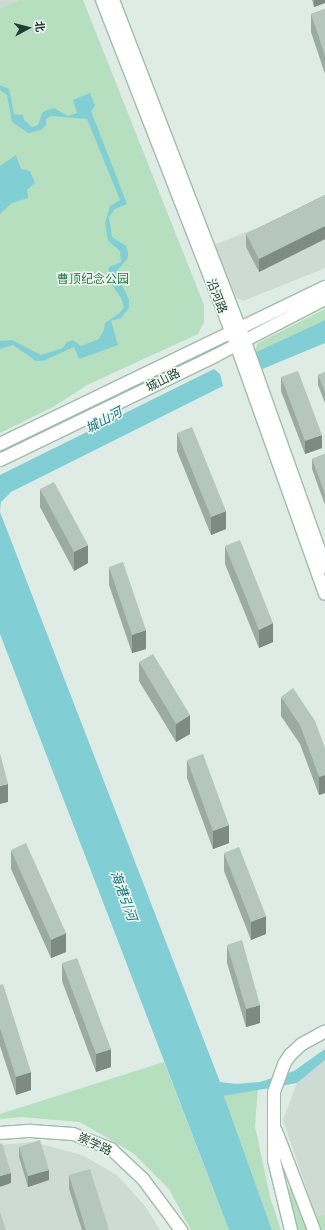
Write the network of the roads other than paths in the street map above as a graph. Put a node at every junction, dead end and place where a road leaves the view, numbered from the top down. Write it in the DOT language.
graph roads {
  1 [pos="102,0"];
  2 [pos="113,0"];
  3 [pos="325,287"];
  4 [pos="325,299"];
  5 [pos="238,336"];
  6 [pos="0,444"];
  7 [pos="0,460"];
  8 [pos="325,567"];
  9 [pos="325,594"];
  10 [pos="325,1031"];
  11 [pos="273,1122"];
  12 [pos="0,1133"];
  13 [pos="164,1210"];
  14 [pos="173,1230"];
  15 [pos="181,1230"];
  16 [pos="291,1230"];
  17 [pos="314,1230"];
  1 -- 5 [label="street, 沿河路"];
  2 -- 5 [label="street, 沿河路"];
  3 -- 5 [label="street, 城山路"];
  4 -- 5 [label="street, 城山路"];
  5 -- 6 [label="street, 城山路"];
  5 -- 7 [label="street, 城山路"];
  5 -- 8 [label="street, 沿河路"];
  5 -- 9 [label="street, 沿河路"];
  10 -- 11 [label="street"];
  11 -- 16 [label="street"];
  11 -- 17 [label="street"];
  12 -- 13 [label="street, 崇学路"];
  13 -- 14 [label="street, 崇学路"];
  13 -- 15 [label="street, 崇学路"];
}
